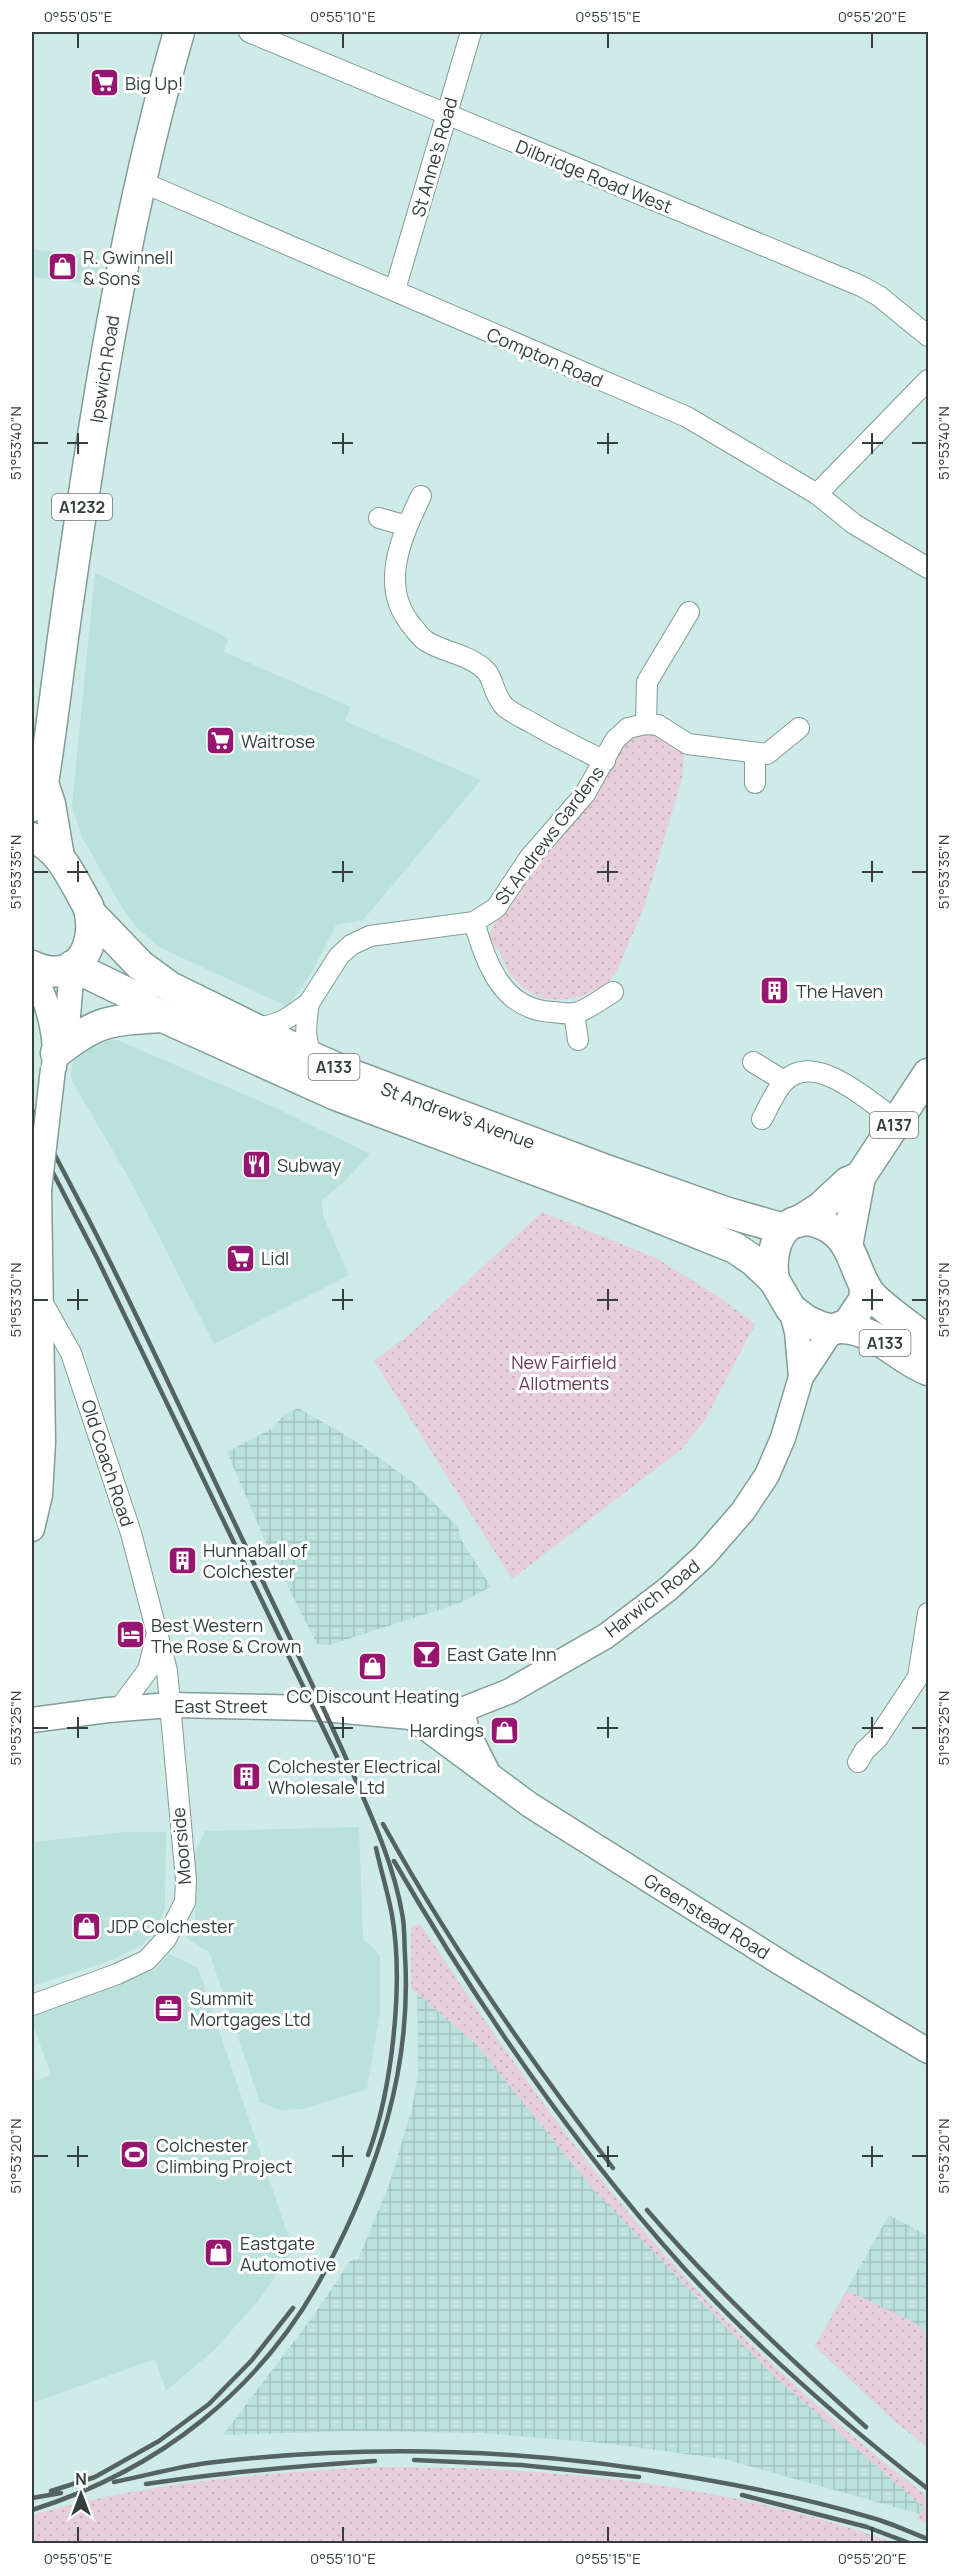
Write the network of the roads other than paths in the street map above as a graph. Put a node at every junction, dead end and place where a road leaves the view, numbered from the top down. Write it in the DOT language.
graph roads {
  1 [pos="179,32"];
  2 [pos="249,32"];
  3 [pos="471,32"];
  4 [pos="446,115"];
  5 [pos="142,182"];
  6 [pos="398,283"];
  7 [pos="928,336"];
  8 [pos="928,380"];
  9 [pos="817,494"];
  10 [pos="421,496"];
  11 [pos="380,518"];
  12 [pos="407,526"];
  13 [pos="928,568"];
  14 [pos="688,612"];
  15 [pos="646,724"];
  16 [pos="799,728"];
  17 [pos="756,754"];
  18 [pos="605,761"];
  19 [pos="755,783"];
  20 [pos="37,794"];
  21 [pos="32,838"];
  22 [pos="59,857"];
  23 [pos="90,913"];
  24 [pos="474,922"];
  25 [pos="72,966"];
  26 [pos="32,968"];
  27 [pos="613,992"];
  28 [pos="309,1003"];
  29 [pos="574,1013"];
  30 [pos="163,1017"];
  31 [pos="248,1026"];
  32 [pos="578,1040"];
  33 [pos="55,1056"];
  34 [pos="314,1058"];
  35 [pos="753,1062"];
  36 [pos="928,1074"];
  37 [pos="784,1081"];
  38 [pos="762,1119"];
  39 [pos="897,1120"];
  40 [pos="860,1177"];
  41 [pos="36,1204"];
  42 [pos="791,1225"];
  43 [pos="847,1246"];
  44 [pos="774,1280"];
  45 [pos="865,1289"];
  46 [pos="40,1299"];
  47 [pos="791,1309"];
  48 [pos="836,1329"];
  49 [pos="928,1341"];
  50 [pos="928,1370"];
  51 [pos="801,1377"];
  52 [pos="32,1529"];
  53 [pos="928,1613"];
  54 [pos="157,1635"];
  55 [pos="170,1705"];
  56 [pos="118,1709"];
  57 [pos="462,1710"];
  58 [pos="411,1718"];
  59 [pos="32,1720"];
  60 [pos="859,1752"];
  61 [pos="490,1776"];
  62 [pos="32,2005"];
  63 [pos="928,2051"];
  1 -- 5 [label="main road, Ipswich Road / A1232"];
  2 -- 4 [label="street, Dilbridge Road West"];
  3 -- 4 [label="street, St Anne's Road"];
  4 -- 6 [label="street, St Anne's Road"];
  4 -- 7 [label="street, Dilbridge Road West"];
  5 -- 9 [label="street, Compton Road"];
  5 -- 20 [label="main road, Ipswich Road / A1232"];
  8 -- 9 [label="street"];
  9 -- 13 [label="street, Compton Road"];
  10 -- 12 [label="street"];
  11 -- 12 [label="street"];
  12 -- 18 [label="street"];
  14 -- 15 [label="street"];
  15 -- 17 [label="street"];
  15 -- 18 [label="street, St Andrews Gardens"];
  16 -- 17 [label="street"];
  17 -- 19 [label="street"];
  18 -- 24 [label="street, St Andrews Gardens"];
  20 -- 22 [label="main road, Ipswich Road / A1232"];
  21 -- 22 [label="main road, A133"];
  22 -- 23 [label="main road, St Andrew's Avenue / A133"];
  23 -- 25 [label="main road, A133"];
  23 -- 31 [label="main road, St Andrew's Avenue / A133"];
  24 -- 28 [label="street, St Andrews Gardens"];
  24 -- 29 [label="street"];
  25 -- 26 [label="main road"];
  25 -- 30 [label="main road, St Andrew's Avenue / A133"];
  25 -- 33 [label="street"];
  26 -- 33 [label="street"];
  27 -- 29 [label="street"];
  28 -- 31 [label="street, St Andrews Gardens"];
  28 -- 34 [label="street, St Andrews Gardens"];
  29 -- 32 [label="street"];
  30 -- 33 [label="main road"];
  30 -- 44 [label="main road, St Andrew's Avenue / A133"];
  31 -- 34 [label="main road, St Andrew's Avenue / A133"];
  33 -- 41 [label="street, bridge"];
  34 -- 42 [label="main road, St Andrew's Avenue / A133"];
  35 -- 37 [label="street"];
  36 -- 39 [label="main road, A137"];
  37 -- 38 [label="street"];
  37 -- 39 [label="street"];
  39 -- 40 [label="main road, A137"];
  40 -- 42 [label="main road, A137"];
  40 -- 43 [label="main road, A137"];
  41 -- 46 [label="street"];
  42 -- 43 [label="main road"];
  42 -- 44 [label="main road"];
  43 -- 45 [label="main road, A133"];
  44 -- 47 [label="main road, St Andrew's Avenue / A133"];
  45 -- 48 [label="main road"];
  45 -- 49 [label="main road, A133"];
  46 -- 52 [label="street"];
  46 -- 54 [label="street, Old Coach Road"];
  47 -- 48 [label="main road"];
  47 -- 51 [label="street, Harwich Road"];
  48 -- 50 [label="main road, A133"];
  48 -- 51 [label="street, Harwich Road"];
  51 -- 57 [label="street, Harwich Road"];
  53 -- 60 [label="street"];
  54 -- 55 [label="street, Old Coach Road"];
  54 -- 56 [label="street, Old Coach Road"];
  55 -- 56 [label="street, East Street"];
  55 -- 58 [label="street, East Street"];
  55 -- 62 [label="street, Moorside"];
  56 -- 59 [label="street, East Street"];
  57 -- 58 [label="street, Harwich Road"];
  57 -- 61 [label="street, Greenstead Road"];
  58 -- 61 [label="street, Greenstead Road"];
  61 -- 63 [label="street, Greenstead Road"];
}
